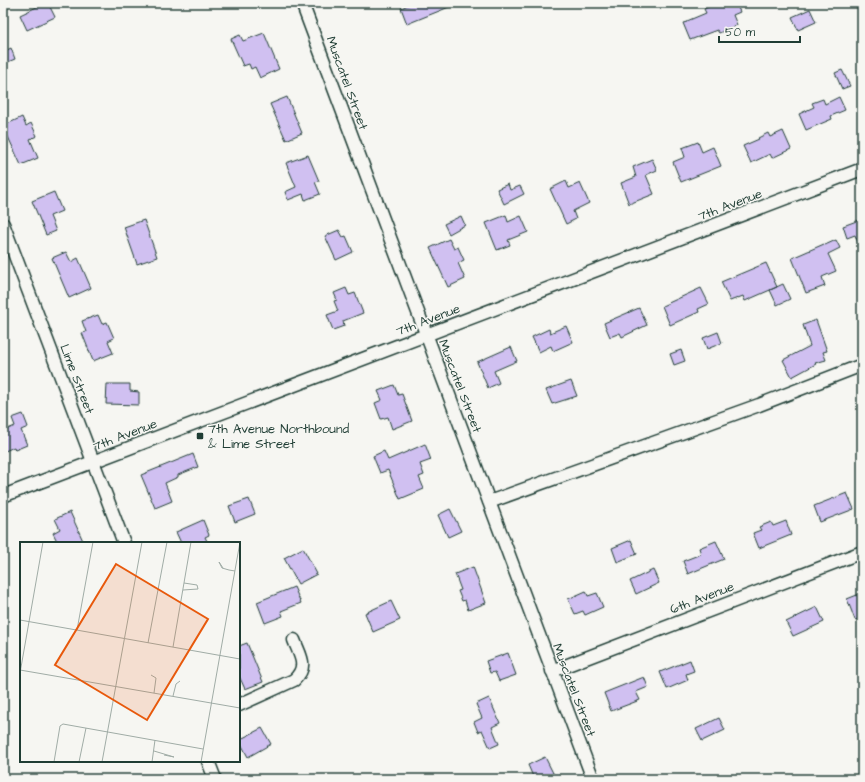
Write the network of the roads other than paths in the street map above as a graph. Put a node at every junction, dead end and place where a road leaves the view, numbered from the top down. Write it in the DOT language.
graph roads {
  1 [pos="304,4"];
  2 [pos="862,169"];
  3 [pos="3,224"];
  4 [pos="426,336"];
  5 [pos="862,365"];
  6 [pos="93,462"];
  7 [pos="3,496"];
  8 [pos="489,502"];
  9 [pos="124,542"];
  10 [pos="862,552"];
  11 [pos="294,640"];
  12 [pos="552,671"];
  13 [pos="240,705"];
  14 [pos="208,762"];
  15 [pos="215,779"];
  16 [pos="593,779"];
  1 -- 4 [label="street, Muscatel Street"];
  2 -- 4 [label="street, 7th Avenue"];
  3 -- 6 [label="street, Lime Street"];
  4 -- 6 [label="street, 7th Avenue"];
  4 -- 8 [label="street, Muscatel Street"];
  5 -- 8 [label="street"];
  6 -- 7 [label="street, 7th Avenue"];
  6 -- 9 [label="street, Lime Street"];
  8 -- 12 [label="street, Muscatel Street"];
  10 -- 12 [label="street, 6th Avenue"];
  11 -- 13 [label="street"];
  12 -- 16 [label="street, Muscatel Street"];
  14 -- 15 [label="street"];
}
